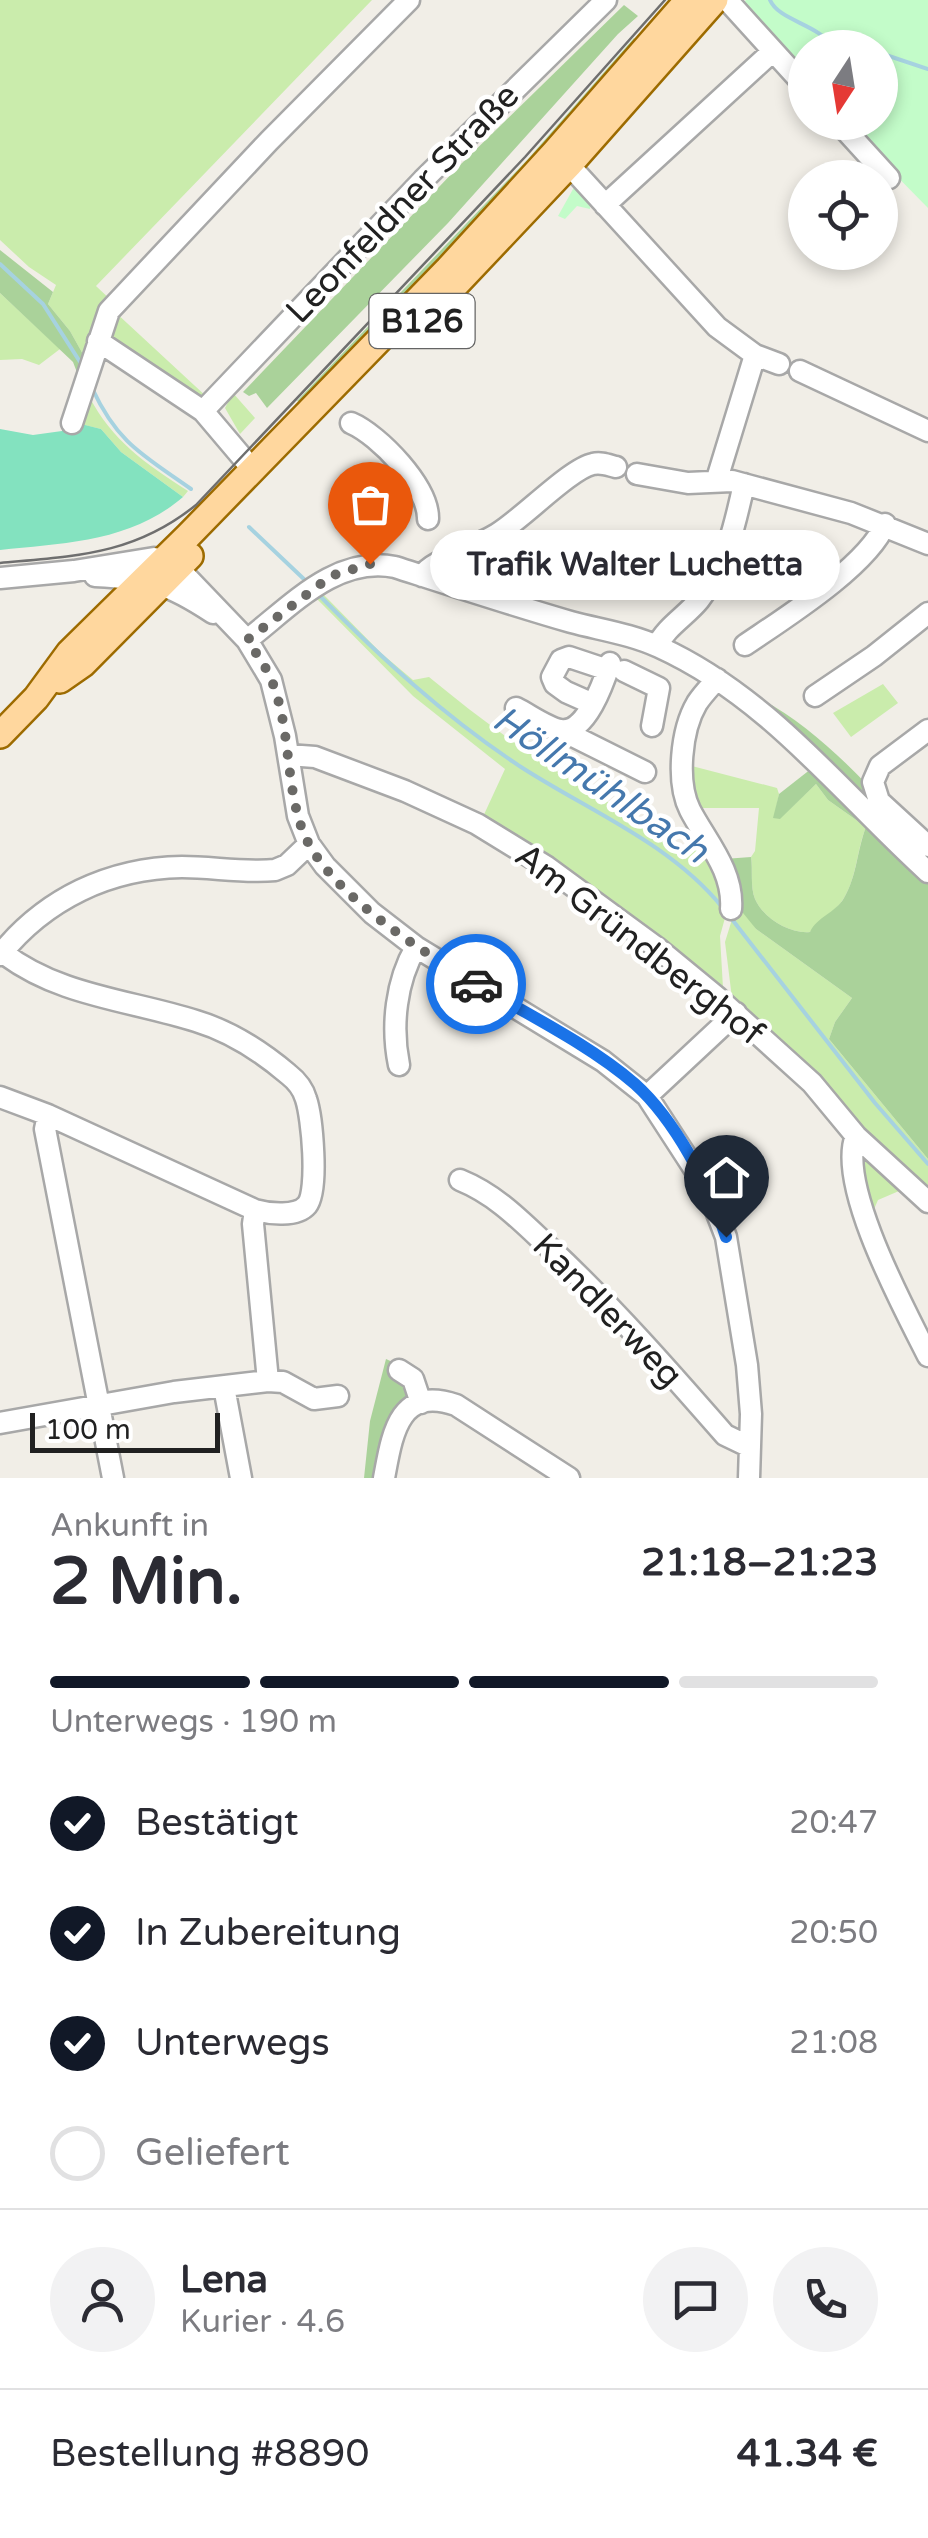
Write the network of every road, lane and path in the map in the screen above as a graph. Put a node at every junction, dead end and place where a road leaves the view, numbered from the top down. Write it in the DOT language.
graph roads {
  1 [pos="409,0"];
  2 [pos="606,0"];
  3 [pos="688,0"];
  4 [pos="715,0"];
  5 [pos="727,0"];
  6 [pos="773,51"];
  7 [pos="788,67"];
  8 [pos="855,140"];
  9 [pos="873,160"];
  10 [pos="569,165"];
  11 [pos="606,205"];
  12 [pos="98,342"];
  13 [pos="755,356"];
  14 [pos="779,364"];
  15 [pos="800,371"];
  16 [pos="203,411"];
  17 [pos="351,422"];
  18 [pos="72,424"];
  19 [pos="928,431"];
  20 [pos="616,467"];
  21 [pos="253,470"];
  22 [pos="637,474"];
  23 [pos="717,480"];
  24 [pos="744,484"];
  25 [pos="428,519"];
  26 [pos="884,524"];
  27 [pos="928,544"];
  28 [pos="74,571"];
  29 [pos="162,572"];
  30 [pos="96,576"];
  31 [pos="422,576"];
  32 [pos="0,578"];
  33 [pos="928,613"];
  34 [pos="108,614"];
  35 [pos="240,633"];
  36 [pos="745,645"];
  37 [pos="658,646"];
  38 [pos="615,657"];
  39 [pos="717,679"];
  40 [pos="815,696"];
  41 [pos="36,698"];
  42 [pos="592,707"];
  43 [pos="516,708"];
  44 [pos="693,714"];
  45 [pos="561,730"];
  46 [pos="928,730"];
  47 [pos="0,734"];
  48 [pos="598,748"];
  49 [pos="288,755"];
  50 [pos="645,772"];
  51 [pos="309,844"];
  52 [pos="928,846"];
  53 [pos="928,872"];
  54 [pos="731,910"];
  55 [pos="416,947"];
  56 [pos="1,954"];
  57 [pos="736,1014"];
  58 [pos="398,1065"];
  59 [pos="647,1096"];
  60 [pos="0,1097"];
  61 [pos="48,1115"];
  62 [pos="856,1136"];
  63 [pos="460,1180"];
  64 [pos="928,1202"];
  65 [pos="256,1210"];
  66 [pos="928,1356"];
  67 [pos="399,1370"];
  68 [pos="268,1380"];
  69 [pos="224,1387"];
  70 [pos="338,1396"];
  71 [pos="421,1403"];
  72 [pos="99,1405"];
  73 [pos="0,1423"];
  74 [pos="750,1447"];
  75 [pos="112,1478"];
  76 [pos="240,1478"];
  77 [pos="384,1478"];
  78 [pos="569,1478"];
  79 [pos="750,1478"];
  1 -- 12 [label="street"];
  2 -- 16 [label="street, Leonfeldner Straße"];
  3 -- 21 [label="main road, B126"];
  4 -- 10 [label="main road, B126"];
  5 -- 6 [label="street"];
  6 -- 7 [label="street"];
  6 -- 11 [label="street"];
  8 -- 9 [label="street"];
  10 -- 11 [label="street"];
  10 -- 29 [label="main road, B126"];
  11 -- 13 [label="street"];
  12 -- 16 [label="street"];
  12 -- 18 [label="street"];
  13 -- 14 [label="street"];
  13 -- 23 [label="street"];
  15 -- 19 [label="street"];
  16 -- 21 [label="street"];
  17 -- 25 [label="street"];
  20 -- 31 [label="street"];
  21 -- 29 [label="main road, B126"];
  22 -- 23 [label="street"];
  23 -- 24 [label="street"];
  24 -- 26 [label="street"];
  24 -- 37 [label="street"];
  26 -- 27 [label="street"];
  26 -- 36 [label="street"];
  28 -- 29 [label="street"];
  28 -- 30 [label="street"];
  28 -- 32 [label="street"];
  29 -- 30 [label="street"];
  29 -- 34 [label="main road, B126"];
  29 -- 35 [label="street"];
  29 -- 41 [label="main road, B126"];
  30 -- 34 [label="street"];
  31 -- 35 [label="street"];
  31 -- 38 [label="street"];
  33 -- 40 [label="street"];
  34 -- 41 [label="main road, B126"];
  35 -- 49 [label="street"];
  37 -- 38 [label="street"];
  37 -- 39 [label="street"];
  38 -- 42 [label="street"];
  38 -- 42 [label="street"];
  38 -- 44 [label="street"];
  39 -- 44 [label="street"];
  39 -- 53 [label="street"];
  41 -- 47 [label="main road, B126"];
  42 -- 45 [label="street"];
  42 -- 48 [label="street"];
  43 -- 45 [label="street"];
  44 -- 54 [label="street"];
  45 -- 48 [label="street"];
  46 -- 52 [label="street"];
  48 -- 50 [label="street"];
  49 -- 51 [label="street"];
  49 -- 57 [label="street, Am Gründberghof"];
  51 -- 55 [label="street"];
  51 -- 56 [label="street"];
  55 -- 58 [label="street"];
  55 -- 59 [label="street"];
  56 -- 65 [label="street"];
  57 -- 59 [label="street"];
  57 -- 62 [label="street, Am Gründberghof"];
  59 -- 74 [label="street"];
  60 -- 61 [label="street"];
  61 -- 65 [label="street"];
  61 -- 72 [label="street"];
  62 -- 64 [label="street, Am Gründberghof"];
  62 -- 66 [label="street"];
  63 -- 74 [label="street, Kandlerweg"];
  65 -- 68 [label="street"];
  67 -- 71 [label="street"];
  68 -- 69 [label="street"];
  68 -- 70 [label="street"];
  69 -- 72 [label="street"];
  69 -- 76 [label="street"];
  71 -- 77 [label="street"];
  71 -- 78 [label="street"];
  72 -- 73 [label="street"];
  72 -- 75 [label="street"];
  74 -- 79 [label="street"];
}
